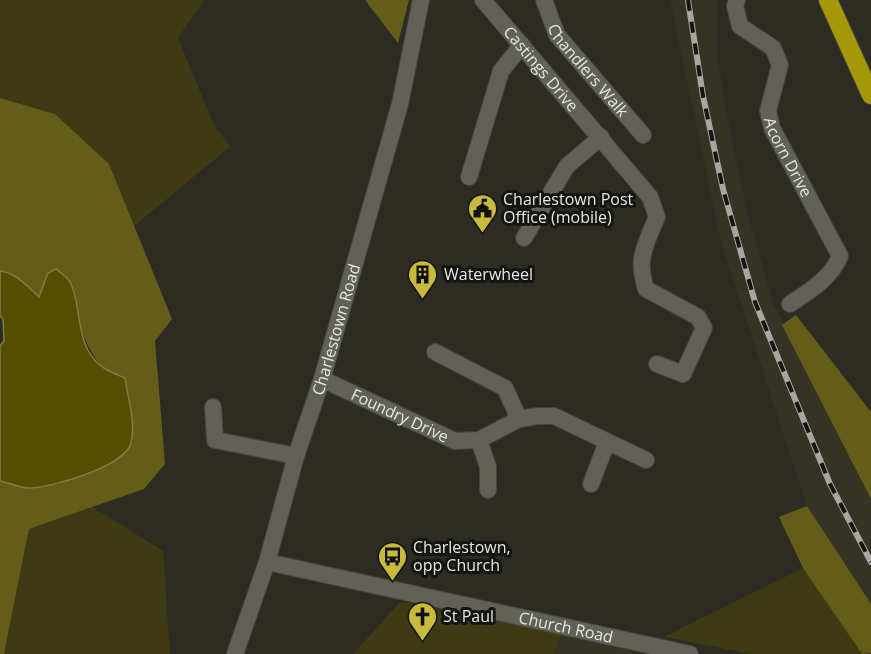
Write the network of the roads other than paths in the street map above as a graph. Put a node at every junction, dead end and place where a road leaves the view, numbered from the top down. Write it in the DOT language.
graph roads {
  1 [pos="421,0"];
  2 [pos="483,0"];
  3 [pos="544,0"];
  4 [pos="737,0"];
  5 [pos="828,0"];
  6 [pos="522,45"];
  7 [pos="871,95"];
  8 [pos="643,135"];
  9 [pos="601,137"];
  10 [pos="469,177"];
  11 [pos="524,238"];
  12 [pos="790,304"];
  13 [pos="435,352"];
  14 [pos="657,364"];
  15 [pos="322,379"];
  16 [pos="213,407"];
  17 [pos="519,419"];
  18 [pos="479,440"];
  19 [pos="608,442"];
  20 [pos="296,456"];
  21 [pos="646,460"];
  22 [pos="591,484"];
  23 [pos="488,490"];
  24 [pos="267,562"];
  25 [pos="235,654"];
  26 [pos="690,654"];
  1 -- 15 [label="street, Charlestown Road"];
  2 -- 6 [label="street, Castings Drive"];
  3 -- 8 [label="street, Chandlers Walk"];
  4 -- 12 [label="street, Acorn Drive"];
  5 -- 7 [label="highway"];
  6 -- 9 [label="street, Castings Drive"];
  6 -- 10 [label="street"];
  9 -- 11 [label="street"];
  9 -- 14 [label="street, Castings Drive"];
  13 -- 17 [label="street"];
  15 -- 18 [label="street, Foundry Drive"];
  15 -- 20 [label="street, Charlestown Road"];
  16 -- 20 [label="street"];
  17 -- 18 [label="street"];
  17 -- 19 [label="street"];
  18 -- 23 [label="street"];
  19 -- 21 [label="street"];
  19 -- 22 [label="street"];
  20 -- 24 [label="street, Charlestown Road"];
  24 -- 25 [label="street, Charlestown Road"];
  24 -- 26 [label="street, Church Road"];
}
